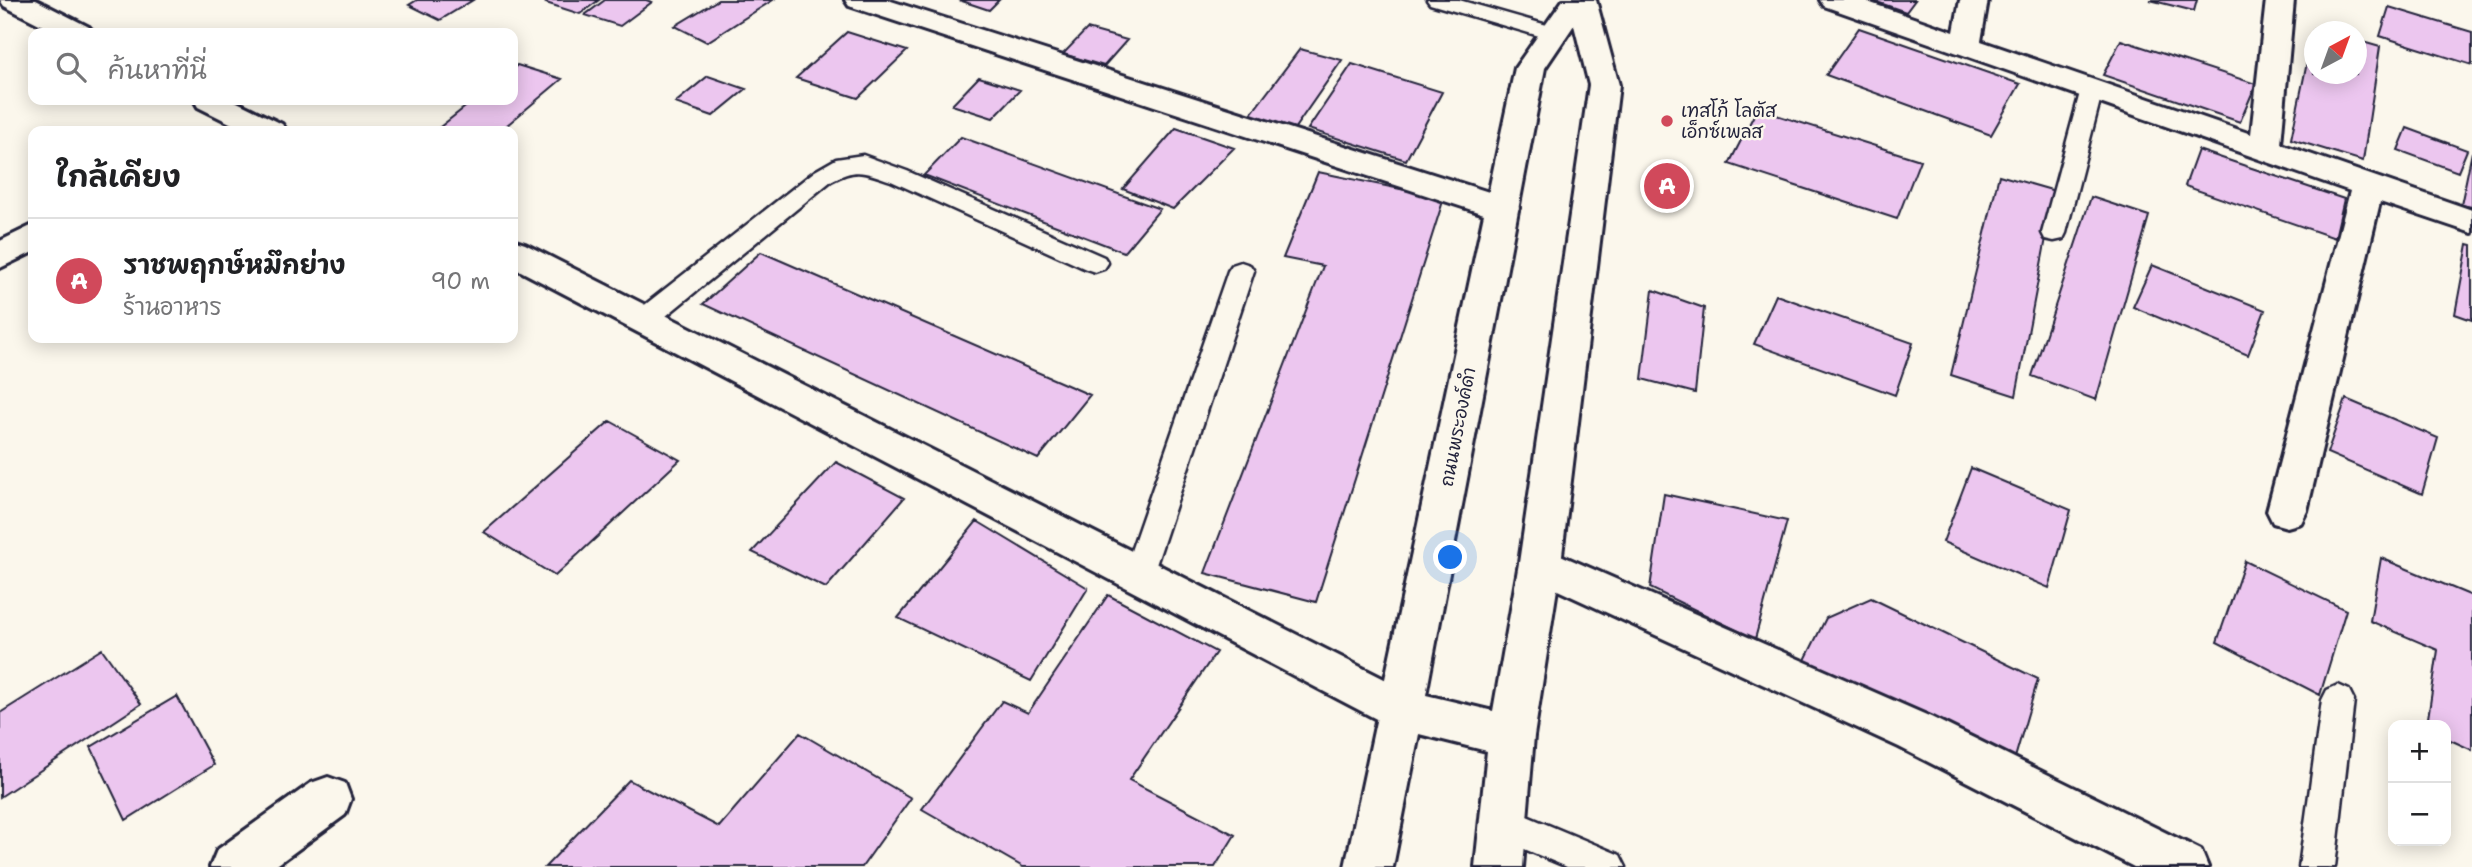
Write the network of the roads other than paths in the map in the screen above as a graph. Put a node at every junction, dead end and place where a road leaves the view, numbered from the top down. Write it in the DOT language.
graph roads {
  1 [pos="13,0"];
  2 [pos="859,0"];
  3 [pos="1437,0"];
  4 [pos="1580,0"];
  5 [pos="1834,0"];
  6 [pos="1974,0"];
  7 [pos="2280,0"];
  8 [pos="1466,4"];
  9 [pos="69,28"];
  10 [pos="1553,34"];
  11 [pos="1965,45"];
  12 [pos="2092,89"];
  13 [pos="213,105"];
  14 [pos="227,123"];
  15 [pos="2265,149"];
  16 [pos="2368,185"];
  17 [pos="1502,208"];
  18 [pos="2472,222"];
  19 [pos="2054,233"];
  20 [pos="28,240"];
  21 [pos="518,254"];
  22 [pos="0,256"];
  23 [pos="1095,263"];
  24 [pos="1241,271"];
  25 [pos="646,318"];
  26 [pos="2287,512"];
  27 [pos="1540,563"];
  28 [pos="1138,574"];
  29 [pos="2338,700"];
  30 [pos="1401,709"];
  31 [pos="1511,736"];
  32 [pos="328,799"];
  33 [pos="1503,823"];
  34 [pos="234,867"];
  35 [pos="1369,867"];
  36 [pos="1499,867"];
  37 [pos="1608,867"];
  38 [pos="2184,867"];
  39 [pos="2316,867"];
  1 -- 9 [label="street"];
  2 -- 17 [label="street"];
  3 -- 8 [label="lane"];
  4 -- 10 [label="street, ถนนพระองค์ดำ"];
  4 -- 27 [label="street, ถนนพระองค์ดำ"];
  5 -- 11 [label="street"];
  6 -- 11 [label="street"];
  7 -- 15 [label="street"];
  8 -- 10 [label="lane"];
  10 -- 17 [label="street, ถนนพระองค์ดำ"];
  11 -- 12 [label="street"];
  12 -- 15 [label="street"];
  12 -- 19 [label="lane"];
  13 -- 14 [label="street"];
  15 -- 16 [label="street"];
  16 -- 18 [label="street"];
  16 -- 26 [label="street"];
  17 -- 30 [label="street, ถนนพระองค์ดำ"];
  20 -- 22 [label="street"];
  21 -- 25 [label="street"];
  23 -- 25 [label="lane"];
  24 -- 28 [label="lane"];
  25 -- 28 [label="street"];
  27 -- 31 [label="street, ถนนพระองค์ดำ"];
  27 -- 38 [label="street"];
  28 -- 30 [label="street"];
  29 -- 39 [label="lane"];
  30 -- 31 [label="street"];
  30 -- 35 [label="street, ถนนพระองค์ดำ"];
  31 -- 33 [label="street, ถนนพระองค์ดำ"];
  32 -- 34 [label="street"];
  33 -- 36 [label="street, ถนนพระองค์ดำ"];
  33 -- 37 [label="lane"];
}
